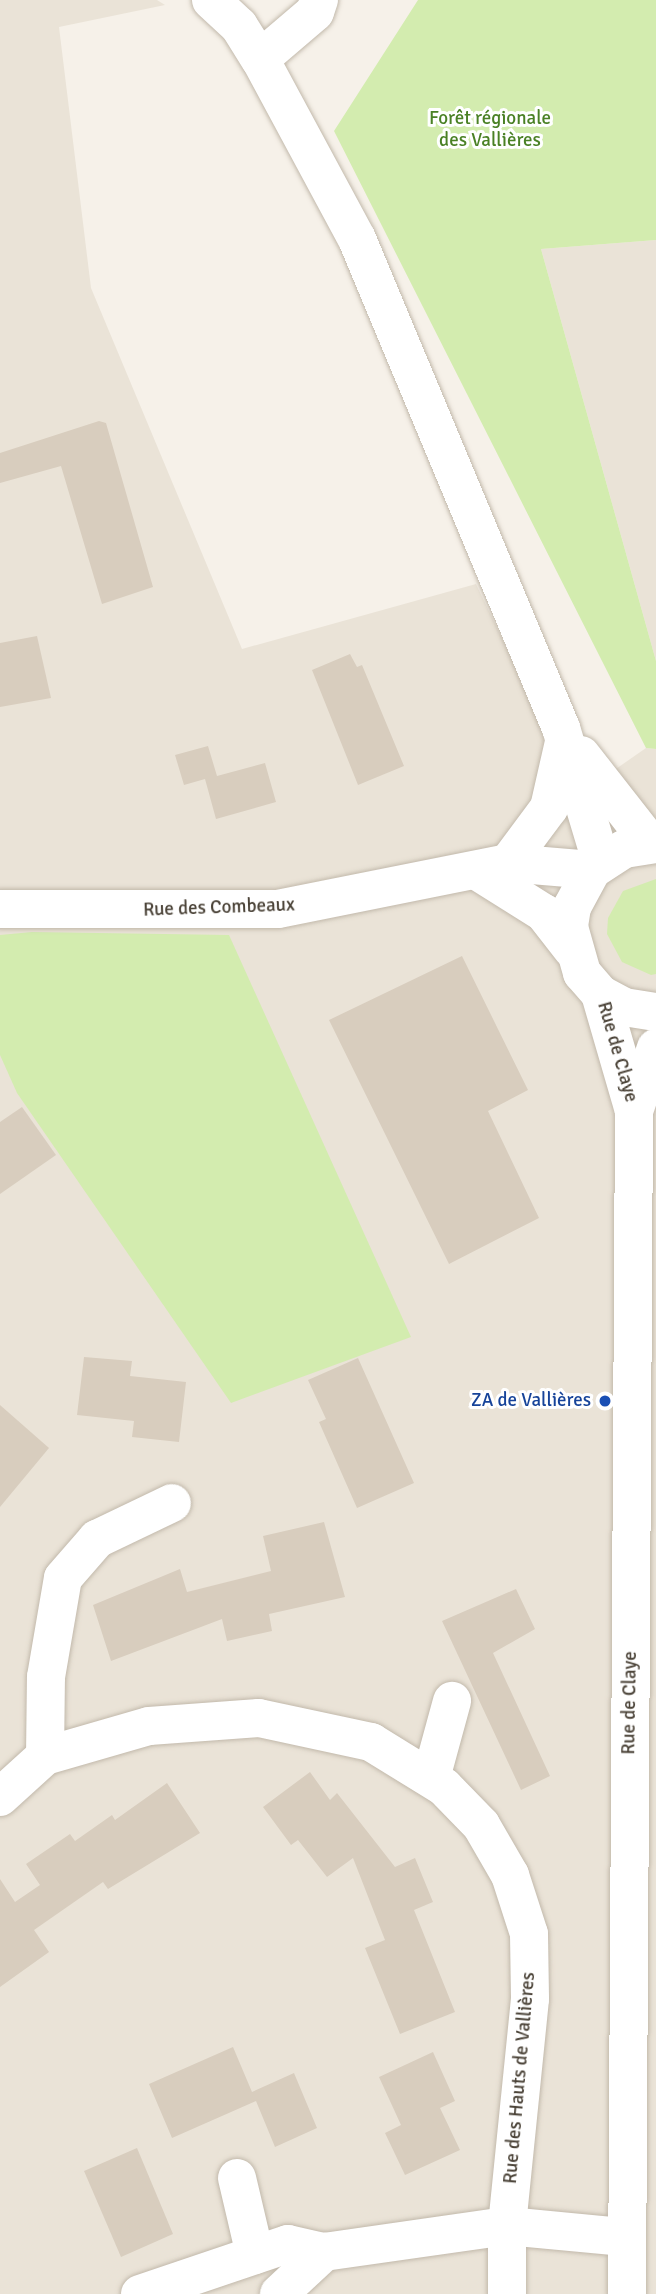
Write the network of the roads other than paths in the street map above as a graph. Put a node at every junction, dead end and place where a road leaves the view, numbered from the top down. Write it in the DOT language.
graph roads {
  1 [pos="211,0"];
  2 [pos="319,0"];
  3 [pos="260,59"];
  4 [pos="563,734"];
  5 [pos="653,843"];
  6 [pos="596,866"];
  7 [pos="493,867"];
  8 [pos="0,909"];
  9 [pos="572,948"];
  10 [pos="600,994"];
  11 [pos="656,1012"];
  12 [pos="656,1048"];
  13 [pos="634,1111"];
  14 [pos="172,1503"];
  15 [pos="452,1701"];
  16 [pos="45,1756"];
  17 [pos="431,1778"];
  18 [pos="0,1797"];
  19 [pos="237,2178"];
  20 [pos="507,2226"];
  21 [pos="624,2237"];
  22 [pos="324,2252"];
  23 [pos="255,2255"];
  24 [pos="163,2290"];
  25 [pos="279,2294"];
  26 [pos="507,2294"];
  27 [pos="626,2294"];
  1 -- 3 [label="street"];
  2 -- 3 [label="street"];
  3 -- 4 [label="street"];
  4 -- 5 [label="street"];
  4 -- 6 [label="street"];
  4 -- 7 [label="street"];
  5 -- 6 [label="street"];
  6 -- 7 [label="street, Rue des Combeaux"];
  6 -- 9 [label="street"];
  7 -- 8 [label="street, Rue des Combeaux"];
  7 -- 9 [label="street"];
  9 -- 10 [label="street"];
  10 -- 11 [label="street"];
  10 -- 13 [label="street, Rue de Claye"];
  12 -- 13 [label="street, Rue de Claye"];
  13 -- 21 [label="street, Rue de Claye"];
  14 -- 16 [label="street"];
  15 -- 17 [label="street"];
  16 -- 17 [label="street, Rue des Hauts de Vallières"];
  16 -- 18 [label="street"];
  17 -- 20 [label="street, Rue des Hauts de Vallières"];
  19 -- 23 [label="street"];
  20 -- 21 [label="street"];
  20 -- 22 [label="street"];
  20 -- 26 [label="street, Rue des Hauts de Vallières"];
  21 -- 27 [label="street, Rue de Claye"];
  22 -- 23 [label="street"];
  22 -- 25 [label="street"];
  23 -- 24 [label="street"];
}
